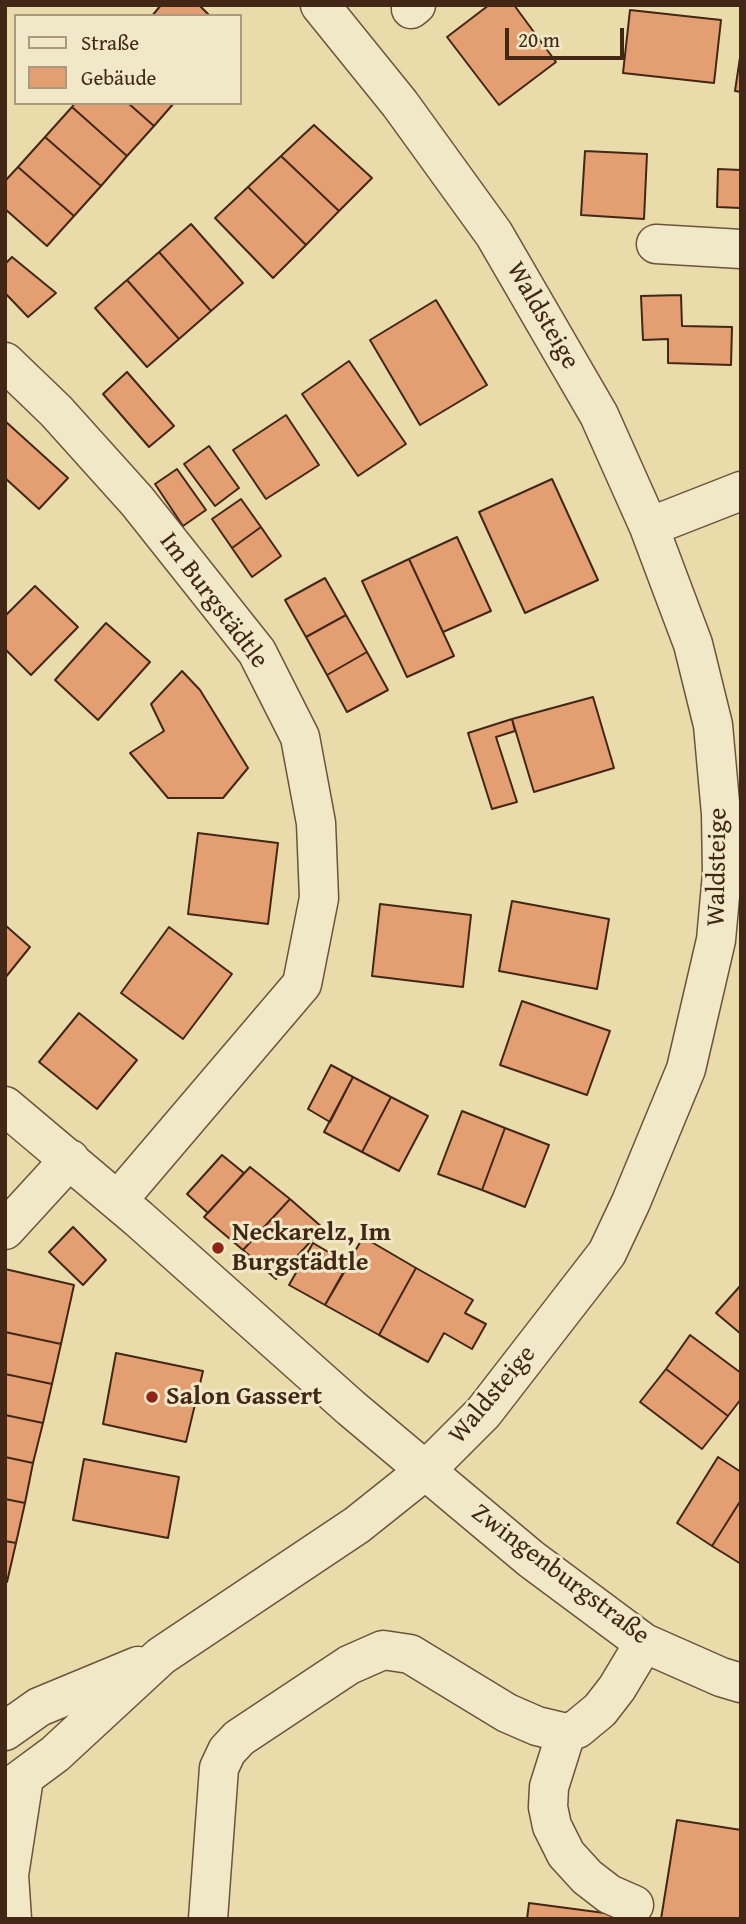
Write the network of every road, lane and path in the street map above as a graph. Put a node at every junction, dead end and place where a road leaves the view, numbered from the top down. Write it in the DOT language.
graph roads {
  1 [pos="320,5"];
  2 [pos="656,244"];
  3 [pos="741,249"];
  4 [pos="5,362"];
  5 [pos="741,491"];
  6 [pos="649,527"];
  7 [pos="5,1106"];
  8 [pos="70,1159"];
  9 [pos="118,1200"];
  10 [pos="5,1230"];
  11 [pos="426,1470"];
  12 [pos="644,1643"];
  13 [pos="161,1656"];
  14 [pos="741,1683"];
  15 [pos="22,1707"];
  16 [pos="5,1731"];
  17 [pos="566,1733"];
  18 [pos="15,1784"];
  19 [pos="634,1905"];
  20 [pos="12,1919"];
  21 [pos="208,1919"];
  1 -- 6 [label="street, Waldsteige"];
  2 -- 3 [label="street"];
  4 -- 9 [label="street, Im Burgstädtle"];
  5 -- 6 [label="street"];
  6 -- 11 [label="street, Waldsteige"];
  7 -- 8 [label="street, Zwingenburgstraße"];
  8 -- 9 [label="street, Zwingenburgstraße"];
  8 -- 10 [label="street"];
  9 -- 11 [label="street, Zwingenburgstraße"];
  11 -- 12 [label="street, Zwingenburgstraße"];
  11 -- 13 [label="street, Waldsteige"];
  12 -- 14 [label="street, Zwingenburgstraße"];
  12 -- 17 [label="street"];
  13 -- 15 [label="street, Waldsteige"];
  13 -- 18 [label="street, Waldsteige"];
  15 -- 16 [label="street, Waldsteige"];
  17 -- 19 [label="street"];
  17 -- 21 [label="street"];
  18 -- 20 [label="street"];
}
